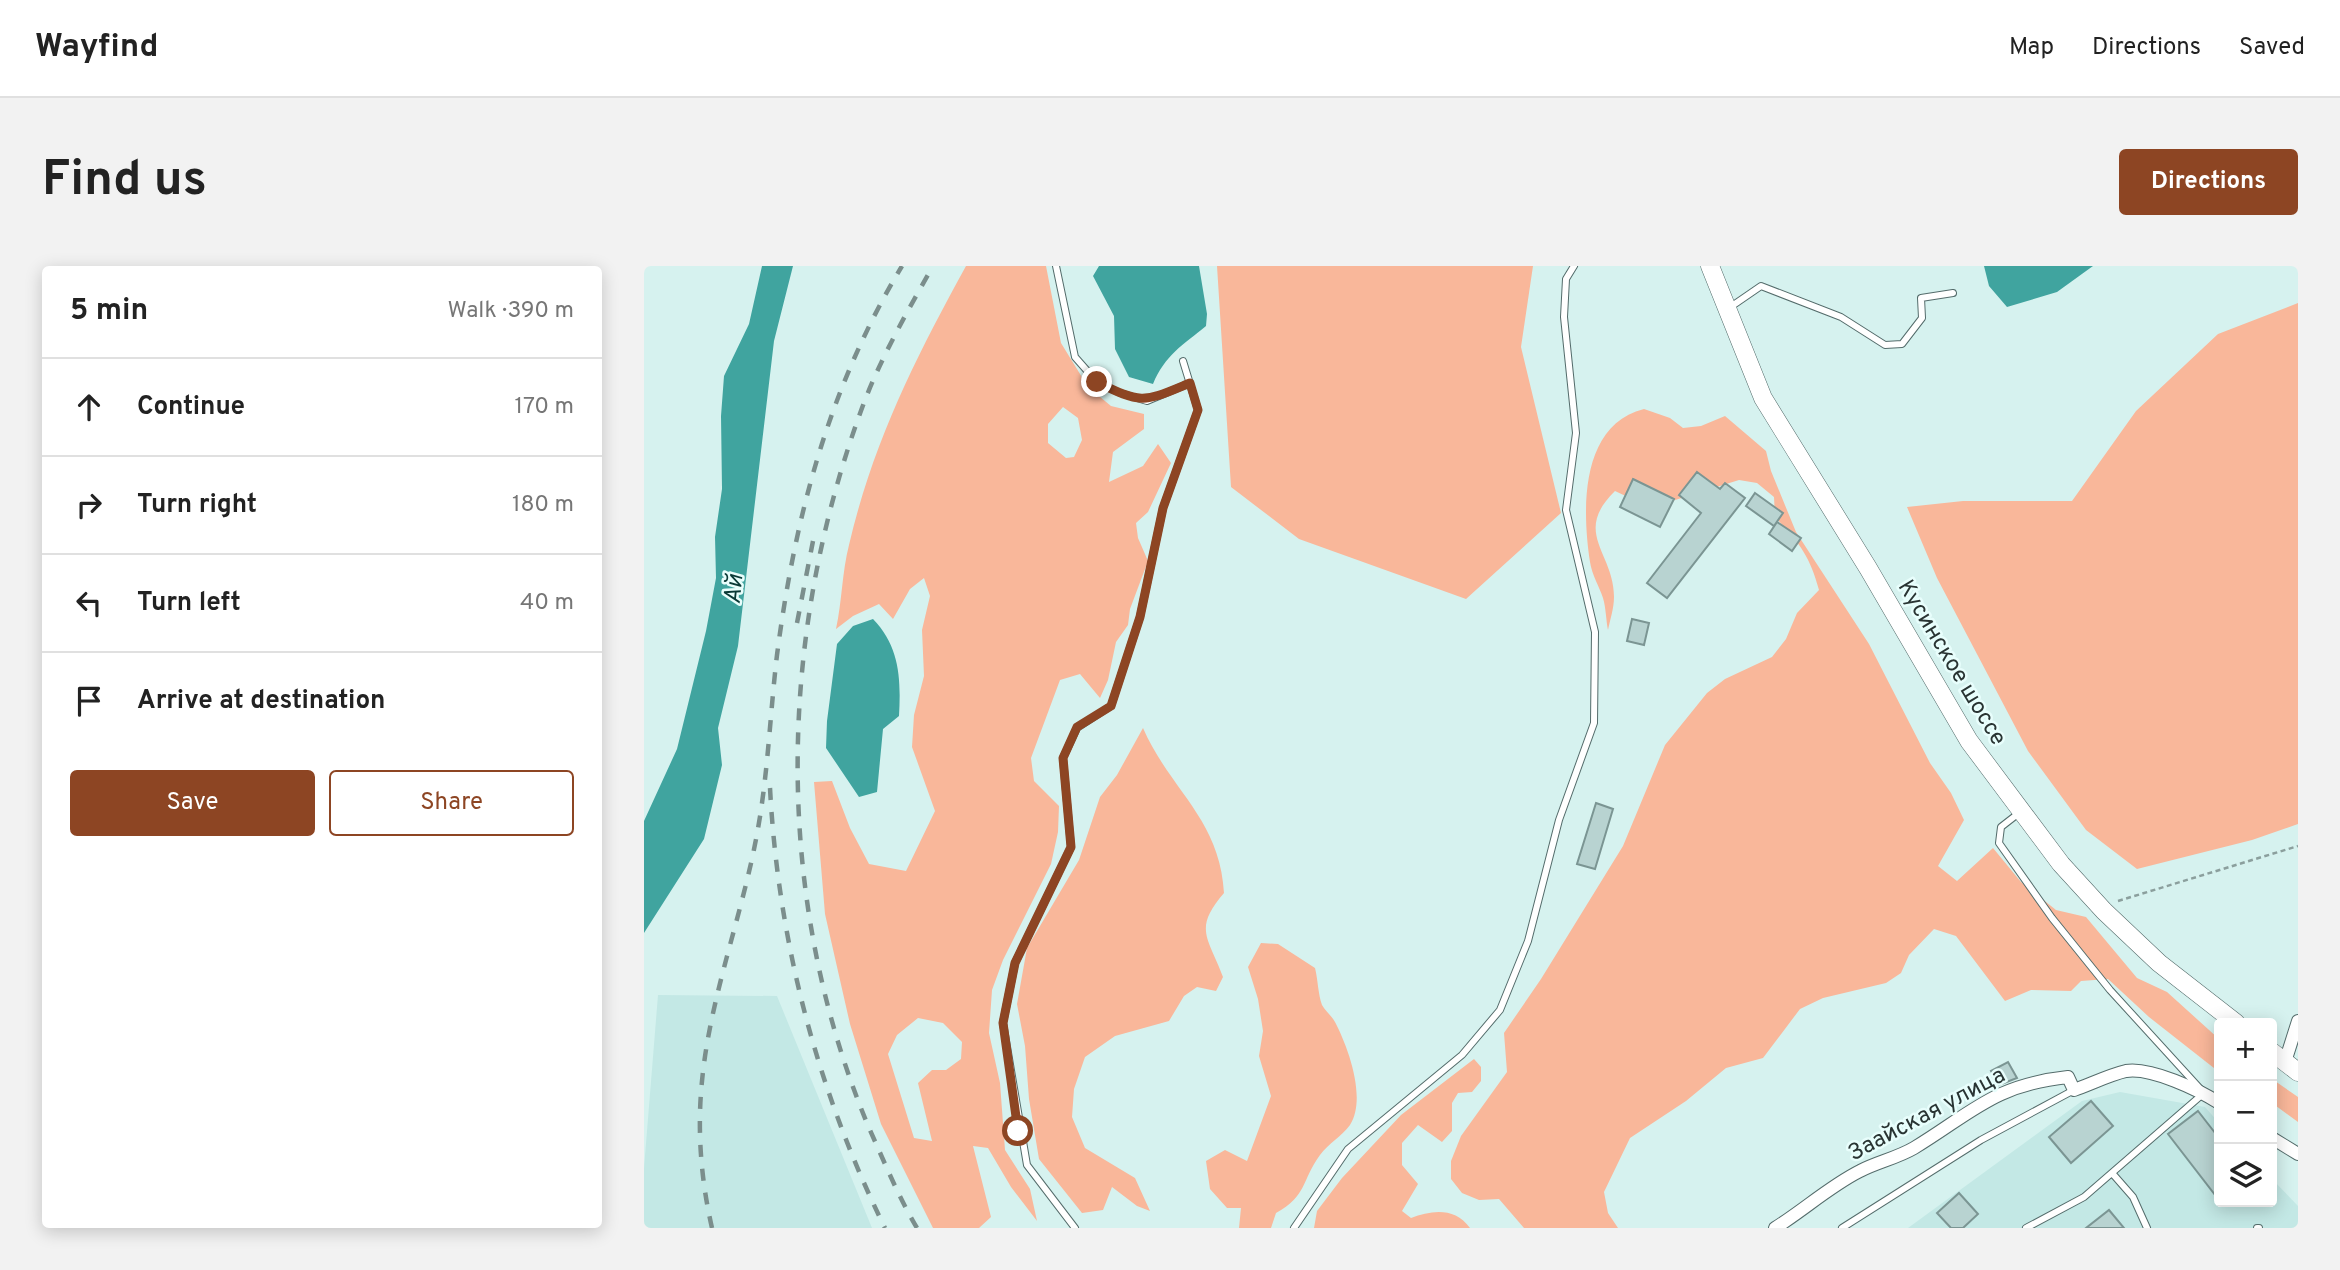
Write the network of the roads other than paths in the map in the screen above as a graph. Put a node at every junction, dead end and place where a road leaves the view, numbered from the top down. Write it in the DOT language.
graph roads {
  1 [pos="1056,266"];
  2 [pos="1574,266"];
  3 [pos="1710,266"];
  4 [pos="1953,293"];
  5 [pos="1726,311"];
  6 [pos="1183,361"];
  7 [pos="1190,383"];
  8 [pos="2020,812"];
  9 [pos="2230,1018"];
  10 [pos="2298,1021"];
  11 [pos="2285,1062"];
  12 [pos="2074,1090"];
  13 [pos="2203,1093"];
  14 [pos="2214,1100"];
  15 [pos="2277,1141"];
  16 [pos="2298,1154"];
  17 [pos="2112,1173"];
  18 [pos="1076,1228"];
  19 [pos="1294,1228"];
  20 [pos="1775,1228"];
  21 [pos="1842,1228"];
  22 [pos="2026,1228"];
  23 [pos="2147,1228"];
  1 -- 7 [label="lane"];
  2 -- 19 [label="lane"];
  3 -- 5 [label="main road, Кусинское шоссе"];
  4 -- 5 [label="lane"];
  5 -- 8 [label="main road, Кусинское шоссе"];
  6 -- 7 [label="lane"];
  7 -- 18 [label="lane"];
  8 -- 9 [label="main road, Кусинское шоссе"];
  8 -- 13 [label="lane"];
  10 -- 11 [label="street"];
  12 -- 13 [label="street"];
  12 -- 20 [label="street, Заайская улица"];
  12 -- 21 [label="lane"];
  13 -- 14 [label="street"];
  13 -- 17 [label="lane"];
  15 -- 16 [label="street"];
  17 -- 22 [label="lane"];
  17 -- 23 [label="lane"];
}
